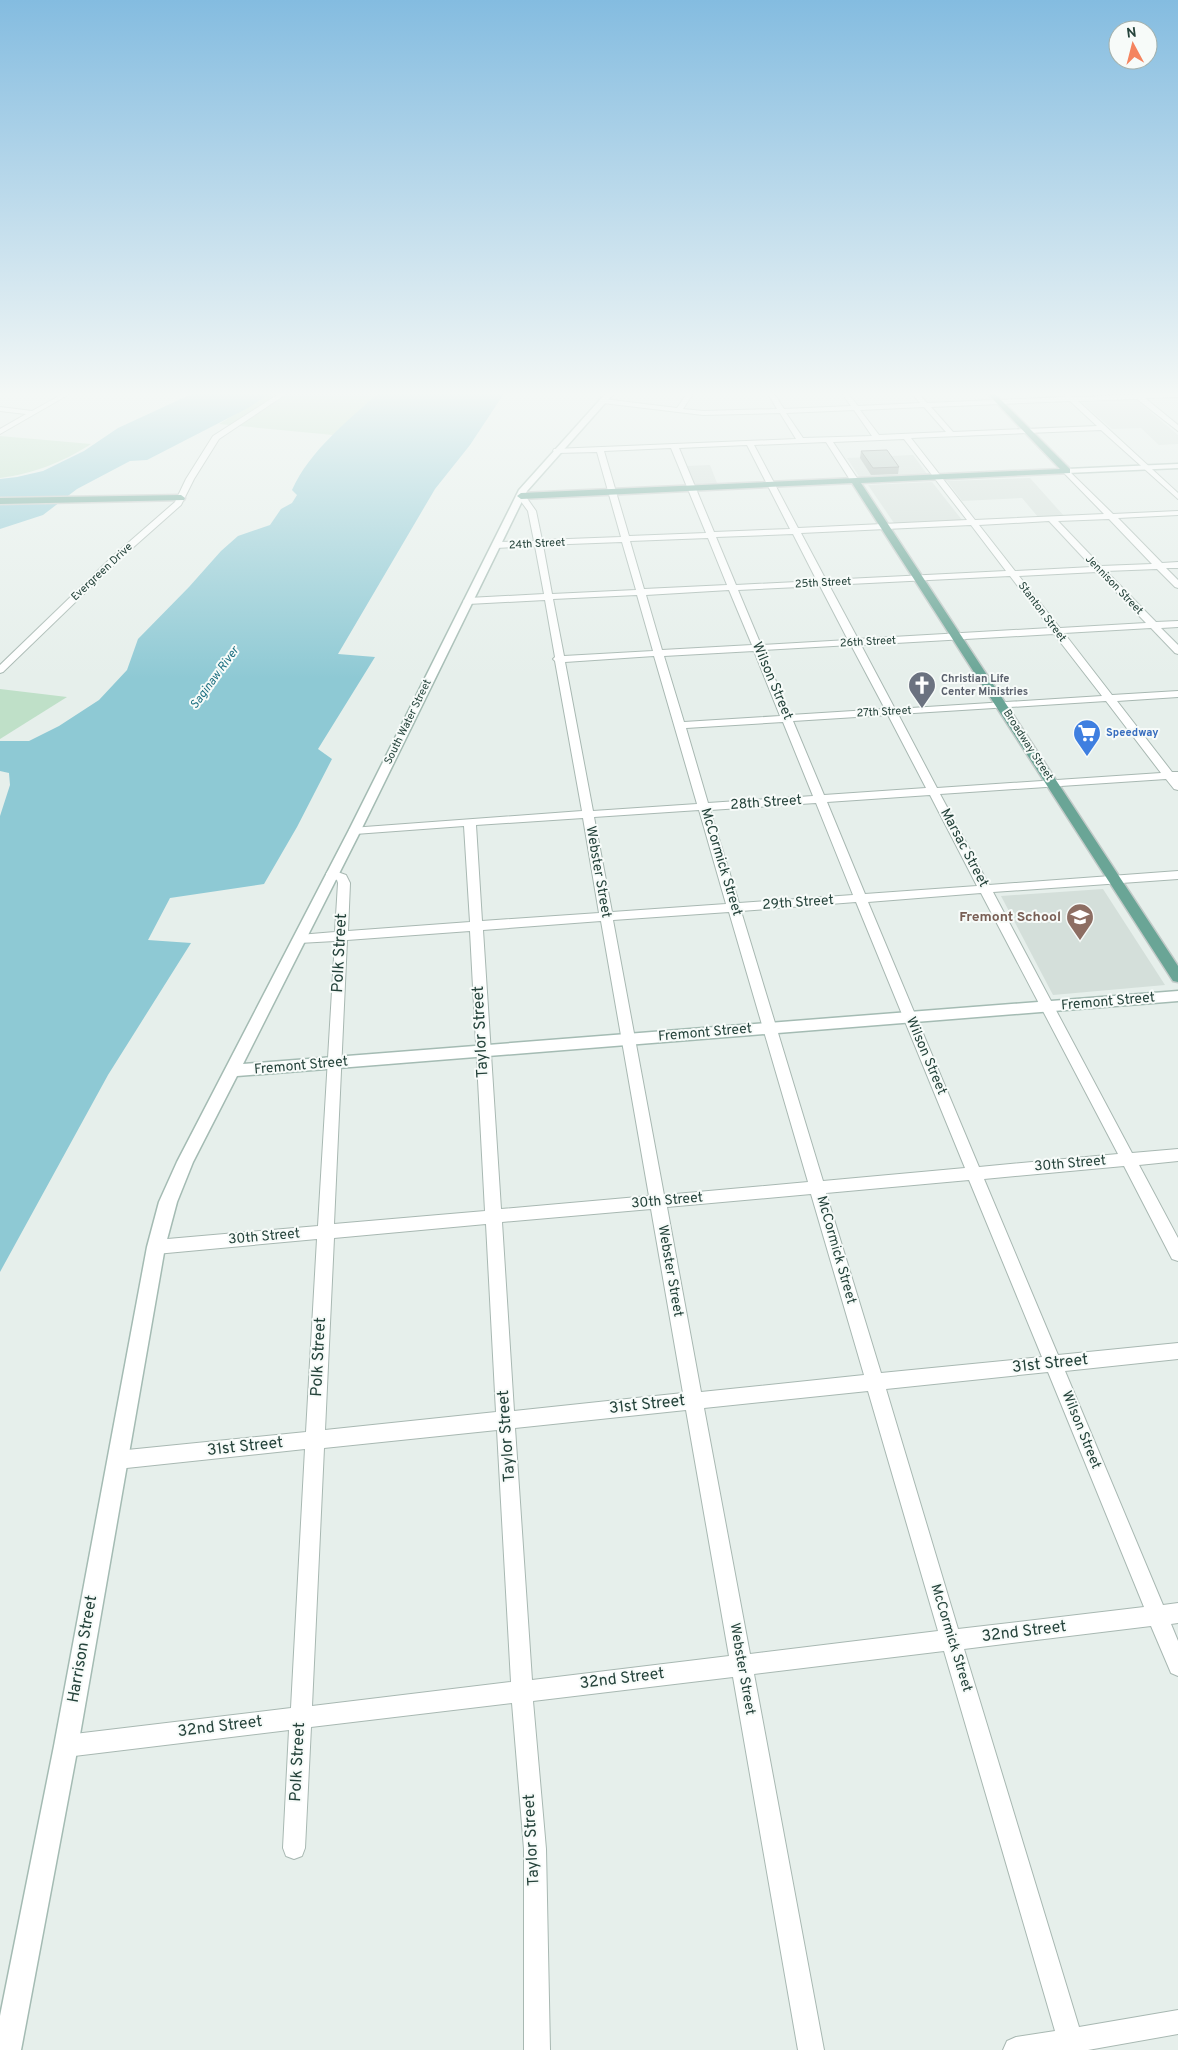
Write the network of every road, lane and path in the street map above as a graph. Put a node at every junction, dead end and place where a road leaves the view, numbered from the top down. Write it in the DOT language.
graph roads {
  1 [pos="186,488"];
  2 [pos="525,488"];
  3 [pos="611,488"];
  4 [pos="692,488"];
  5 [pos="699,488"];
  6 [pos="774,488"];
  7 [pos="859,488"];
  8 [pos="946,488"];
  9 [pos="1083,488"];
  10 [pos="612,492"];
  11 [pos="520,496"];
  12 [pos="181,498"];
  13 [pos="0,501"];
  14 [pos="1178,513"];
  15 [pos="1110,516"];
  16 [pos="1051,519"];
  17 [pos="973,523"];
  18 [pos="885,527"];
  19 [pos="796,531"];
  20 [pos="711,535"];
  21 [pos="626,539"];
  22 [pos="538,544"];
  23 [pos="496,546"];
  24 [pos="1178,565"];
  25 [pos="1159,566"];
  26 [pos="1099,568"];
  27 [pos="1012,573"];
  28 [pos="919,578"];
  29 [pos="824,583"];
  30 [pos="1178,585"];
  31 [pos="733,587"];
  32 [pos="641,592"];
  33 [pos="548,597"];
  34 [pos="468,601"];
  35 [pos="1178,624"];
  36 [pos="1154,626"];
  37 [pos="1056,632"];
  38 [pos="957,637"];
  39 [pos="855,643"];
  40 [pos="758,648"];
  41 [pos="1178,651"];
  42 [pos="658,653"];
  43 [pos="558,659"];
  44 [pos="0,670"];
  45 [pos="1178,694"];
  46 [pos="1109,698"];
  47 [pos="1002,705"];
  48 [pos="893,712"];
  49 [pos="787,718"];
  50 [pos="679,725"];
  51 [pos="1174,776"];
  52 [pos="1054,784"];
  53 [pos="1178,787"];
  54 [pos="934,792"];
  55 [pos="820,800"];
  56 [pos="704,807"];
  57 [pos="588,815"];
  58 [pos="470,822"];
  59 [pos="355,830"];
  60 [pos="332,874"];
  61 [pos="1178,875"];
  62 [pos="1114,879"];
  63 [pos="985,888"];
  64 [pos="861,898"];
  65 [pos="734,907"];
  66 [pos="606,916"];
  67 [pos="475,925"];
  68 [pos="340,936"];
  69 [pos="299,939"];
  70 [pos="1178,977"];
  71 [pos="1178,996"];
  72 [pos="1047,1006"];
  73 [pos="910,1017"];
  74 [pos="770,1028"];
  75 [pos="628,1039"];
  76 [pos="482,1051"];
  77 [pos="335,1064"];
  78 [pos="231,1071"];
  79 [pos="1178,1155"];
  80 [pos="1127,1159"];
  81 [pos="975,1173"];
  82 [pos="818,1189"];
  83 [pos="657,1202"];
  84 [pos="492,1217"];
  85 [pos="326,1232"];
  86 [pos="156,1247"];
  87 [pos="1178,1254"];
  88 [pos="1178,1351"];
  89 [pos="1053,1364"];
  90 [pos="875,1382"];
  91 [pos="693,1400"];
  92 [pos="506,1420"];
  93 [pos="315,1439"];
  94 [pos="117,1460"];
  95 [pos="1178,1613"];
  96 [pos="1157,1616"];
  97 [pos="951,1640"];
  98 [pos="741,1665"];
  99 [pos="1178,1666"];
  100 [pos="522,1691"];
  101 [pos="300,1718"];
  102 [pos="66,1746"];
  103 [pos="294,1848"];
  104 [pos="1178,2022"];
  105 [pos="1072,2045"];
  106 [pos="6,2050"];
  107 [pos="537,2050"];
  108 [pos="812,2050"];
  109 [pos="1016,2050"];
  1 -- 12 [label="street, Evergreen Drive"];
  2 -- 11 [label="street, South Water Street"];
  3 -- 10 [label="street, McCormick Street"];
  4 -- 5 [label="main road"];
  4 -- 10 [label="main road"];
  4 -- 20 [label="street, Wilson Street"];
  6 -- 19 [label="street, Marsac Street"];
  7 -- 18 [label="main road, Broadway Street"];
  8 -- 17 [label="street, Stanton Street"];
  9 -- 15 [label="street"];
  10 -- 11 [label="main road"];
  10 -- 21 [label="street, McCormick Street"];
  11 -- 22 [label="street, Webster Street"];
  11 -- 23 [label="street, South Water Street"];
  12 -- 13 [label="main road"];
  12 -- 44 [label="street, Evergreen Drive"];
  14 -- 15 [label="street, 24th Street"];
  15 -- 16 [label="street, 24th Street"];
  15 -- 25 [label="street"];
  16 -- 17 [label="street, 24th Street"];
  16 -- 26 [label="street, Jennison Street"];
  17 -- 18 [label="street, 24th Street"];
  17 -- 27 [label="street, Stanton Street"];
  18 -- 19 [label="street, 24th Street"];
  18 -- 28 [label="main road, Broadway Street"];
  19 -- 20 [label="street, 24th Street"];
  19 -- 29 [label="street, Marsac Street"];
  20 -- 21 [label="street, 24th Street"];
  20 -- 31 [label="street, Wilson Street"];
  21 -- 22 [label="street, 24th Street"];
  21 -- 32 [label="street, McCormick Street"];
  22 -- 23 [label="street, 24th Street"];
  22 -- 33 [label="street, Webster Street"];
  23 -- 34 [label="street, South Water Street"];
  24 -- 25 [label="street, 25th Street"];
  25 -- 26 [label="street, 25th Street"];
  25 -- 30 [label="street"];
  26 -- 27 [label="street, 25th Street"];
  26 -- 36 [label="street, Jennison Street"];
  27 -- 28 [label="street, 25th Street"];
  27 -- 37 [label="street, Stanton Street"];
  28 -- 29 [label="street, 25th Street"];
  28 -- 38 [label="main road, Broadway Street"];
  29 -- 31 [label="street, 25th Street"];
  29 -- 39 [label="street, Marsac Street"];
  31 -- 32 [label="street, 25th Street"];
  31 -- 40 [label="street, Wilson Street"];
  32 -- 33 [label="street, 25th Street"];
  32 -- 42 [label="street, McCormick Street"];
  33 -- 34 [label="street, 25th Street"];
  33 -- 43 [label="street, Webster Street"];
  34 -- 59 [label="street, South Water Street"];
  35 -- 36 [label="street, 26th Street"];
  36 -- 37 [label="street, 26th Street"];
  36 -- 41 [label="street, Jennison Street"];
  37 -- 38 [label="street, 26th Street"];
  37 -- 46 [label="street, Stanton Street"];
  38 -- 39 [label="street, 26th Street"];
  38 -- 47 [label="main road, Broadway Street"];
  39 -- 40 [label="street, 26th Street"];
  39 -- 48 [label="street, Marsac Street"];
  40 -- 42 [label="street, 26th Street"];
  40 -- 49 [label="street, Wilson Street"];
  42 -- 43 [label="street, 26th Street"];
  42 -- 50 [label="street, McCormick Street"];
  43 -- 57 [label="street, Webster Street"];
  45 -- 46 [label="street, 27th Street"];
  46 -- 47 [label="street, 27th Street"];
  46 -- 51 [label="street, Stanton Street"];
  47 -- 48 [label="street, 27th Street"];
  47 -- 52 [label="main road, Broadway Street"];
  48 -- 49 [label="street, 27th Street"];
  48 -- 54 [label="street, Marsac Street"];
  49 -- 50 [label="street, 27th Street"];
  49 -- 55 [label="street, Wilson Street"];
  50 -- 56 [label="street, McCormick Street"];
  51 -- 52 [label="street, 28th Street"];
  51 -- 53 [label="street, Stanton Street"];
  52 -- 54 [label="street, 28th Street"];
  52 -- 62 [label="main road, Broadway Street"];
  54 -- 55 [label="street, 28th Street"];
  54 -- 63 [label="street, Marsac Street"];
  55 -- 56 [label="street, 28th Street"];
  55 -- 64 [label="street, Wilson Street"];
  56 -- 57 [label="street, 28th Street"];
  56 -- 65 [label="street, McCormick Street"];
  57 -- 58 [label="street, 28th Street"];
  57 -- 66 [label="street, Webster Street"];
  58 -- 59 [label="street, 28th Street"];
  58 -- 67 [label="street, Taylor Street"];
  59 -- 60 [label="street, South Water Street"];
  60 -- 68 [label="street, Polk Street"];
  60 -- 69 [label="street, South Water Street"];
  61 -- 62 [label="street, 29th Street"];
  62 -- 63 [label="street, 29th Street"];
  62 -- 70 [label="main road, Broadway Street"];
  63 -- 64 [label="street, 29th Street"];
  63 -- 72 [label="street, Marsac Street"];
  64 -- 65 [label="street, 29th Street"];
  64 -- 73 [label="street, Wilson Street"];
  65 -- 66 [label="street, 29th Street"];
  65 -- 74 [label="street, McCormick Street"];
  66 -- 67 [label="street, 29th Street"];
  66 -- 75 [label="street, Webster Street"];
  67 -- 68 [label="street, 29th Street"];
  67 -- 76 [label="street, Taylor Street"];
  68 -- 69 [label="street, 29th Street"];
  68 -- 77 [label="street, Polk Street"];
  69 -- 78 [label="street, South Water Street"];
  71 -- 72 [label="street, Fremont Street"];
  72 -- 73 [label="street, Fremont Street"];
  72 -- 80 [label="street, Marsac Street"];
  73 -- 74 [label="street, Fremont Street"];
  73 -- 81 [label="street, Wilson Street"];
  74 -- 75 [label="street, Fremont Street"];
  74 -- 82 [label="street, McCormick Street"];
  75 -- 76 [label="street, Fremont Street"];
  75 -- 83 [label="street, Webster Street"];
  76 -- 77 [label="street, Fremont Street"];
  76 -- 84 [label="street, Taylor Street"];
  77 -- 78 [label="street, Fremont Street"];
  77 -- 85 [label="street, Polk Street"];
  78 -- 86 [label="street, South Water Street"];
  79 -- 80 [label="street, 30th Street"];
  80 -- 81 [label="street, 30th Street"];
  80 -- 87 [label="street, Marsac Street"];
  81 -- 82 [label="street, 30th Street"];
  81 -- 89 [label="street, Wilson Street"];
  82 -- 83 [label="street, 30th Street"];
  82 -- 90 [label="street, McCormick Street"];
  83 -- 84 [label="street, 30th Street"];
  83 -- 91 [label="street, Webster Street"];
  84 -- 85 [label="street, 30th Street"];
  84 -- 92 [label="street, Taylor Street"];
  85 -- 86 [label="street, 30th Street"];
  85 -- 93 [label="street, Polk Street"];
  86 -- 94 [label="street, Harrison Street"];
  88 -- 89 [label="street, 31st Street"];
  89 -- 90 [label="street, 31st Street"];
  89 -- 96 [label="street, Wilson Street"];
  90 -- 91 [label="street, 31st Street"];
  90 -- 97 [label="street, McCormick Street"];
  91 -- 92 [label="street, 31st Street"];
  91 -- 98 [label="street, Webster Street"];
  92 -- 93 [label="street, 31st Street"];
  92 -- 100 [label="street, Taylor Street"];
  93 -- 94 [label="street, 31st Street"];
  93 -- 101 [label="street, Polk Street"];
  94 -- 102 [label="street, Harrison Street"];
  95 -- 96 [label="street, 32nd Street"];
  96 -- 97 [label="street, 32nd Street"];
  96 -- 99 [label="street, Wilson Street"];
  97 -- 98 [label="street, 32nd Street"];
  97 -- 105 [label="street, McCormick Street"];
  98 -- 100 [label="street, 32nd Street"];
  98 -- 108 [label="street, Webster Street"];
  100 -- 101 [label="street, 32nd Street"];
  100 -- 107 [label="street, Taylor Street"];
  101 -- 102 [label="street, 32nd Street"];
  101 -- 103 [label="street, Polk Street"];
  102 -- 106 [label="street, Harrison Street"];
  104 -- 105 [label="street"];
  105 -- 109 [label="street"];
}
